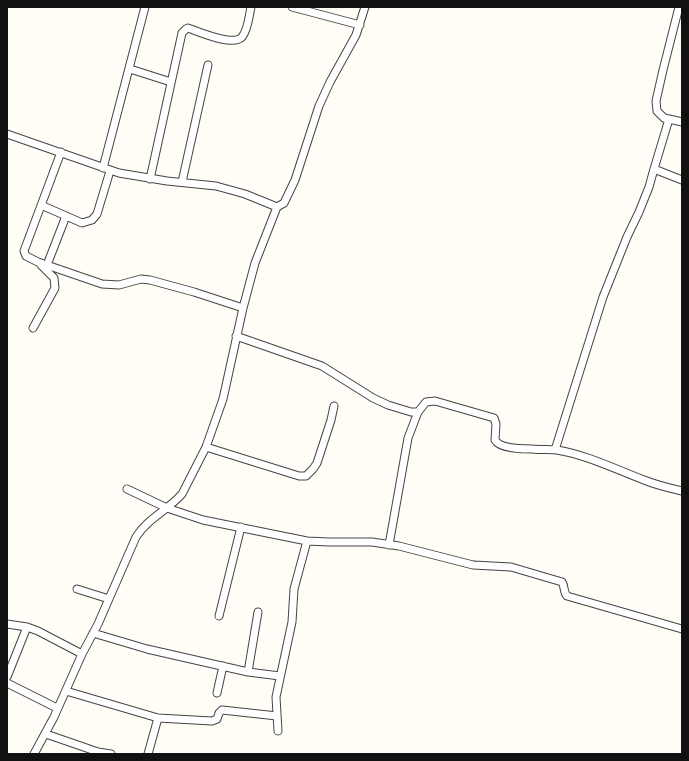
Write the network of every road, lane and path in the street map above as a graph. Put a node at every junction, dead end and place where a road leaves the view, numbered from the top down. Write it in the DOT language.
graph roads {
  1 [pos="145,7"];
  2 [pos="251,7"];
  3 [pos="292,7"];
  4 [pos="365,7"];
  5 [pos="679,7"];
  6 [pos="360,25"];
  7 [pos="208,65"];
  8 [pos="130,69"];
  9 [pos="171,82"];
  10 [pos="669,119"];
  11 [pos="682,122"];
  12 [pos="7,134"];
  13 [pos="60,152"];
  14 [pos="107,169"];
  15 [pos="654,169"];
  16 [pos="150,179"];
  17 [pos="682,180"];
  18 [pos="182,182"];
  19 [pos="41,205"];
  20 [pos="277,206"];
  21 [pos="66,216"];
  22 [pos="38,262"];
  23 [pos="47,265"];
  24 [pos="243,308"];
  25 [pos="33,328"];
  26 [pos="236,336"];
  27 [pos="334,406"];
  28 [pos="418,412"];
  29 [pos="206,447"];
  30 [pos="556,450"];
  31 [pos="127,488"];
  32 [pos="682,491"];
  33 [pos="167,508"];
  34 [pos="241,527"];
  35 [pos="307,541"];
  36 [pos="389,544"];
  37 [pos="77,589"];
  38 [pos="109,599"];
  39 [pos="258,612"];
  40 [pos="218,616"];
  41 [pos="7,624"];
  42 [pos="27,628"];
  43 [pos="682,630"];
  44 [pos="93,633"];
  45 [pos="82,654"];
  46 [pos="223,666"];
  47 [pos="248,672"];
  48 [pos="280,676"];
  49 [pos="7,677"];
  50 [pos="7,684"];
  51 [pos="66,691"];
  52 [pos="217,693"];
  53 [pos="57,708"];
  54 [pos="276,716"];
  55 [pos="158,718"];
  56 [pos="278,731"];
  57 [pos="46,734"];
  58 [pos="97,753"];
  59 [pos="34,754"];
  60 [pos="111,754"];
  61 [pos="148,754"];
  1 -- 8 [label="street"];
  2 -- 9 [label="street"];
  3 -- 6 [label="street"];
  4 -- 6 [label="street"];
  5 -- 10 [label="street"];
  6 -- 20 [label="street"];
  7 -- 18 [label="street"];
  8 -- 9 [label="street"];
  8 -- 14 [label="street"];
  9 -- 16 [label="street"];
  10 -- 11 [label="street"];
  10 -- 15 [label="street"];
  12 -- 13 [label="street"];
  13 -- 14 [label="street"];
  13 -- 19 [label="street"];
  14 -- 16 [label="street"];
  14 -- 21 [label="street"];
  15 -- 17 [label="street"];
  15 -- 30 [label="street"];
  16 -- 18 [label="street"];
  18 -- 20 [label="street"];
  19 -- 21 [label="street"];
  19 -- 22 [label="street"];
  20 -- 24 [label="street"];
  21 -- 23 [label="street"];
  22 -- 23 [label="street"];
  22 -- 25 [label="street"];
  23 -- 24 [label="street"];
  24 -- 26 [label="street"];
  26 -- 28 [label="street"];
  26 -- 29 [label="street"];
  27 -- 29 [label="street"];
  28 -- 30 [label="street"];
  28 -- 36 [label="street"];
  29 -- 33 [label="street"];
  30 -- 32 [label="street"];
  31 -- 33 [label="street"];
  33 -- 34 [label="street"];
  33 -- 38 [label="street"];
  34 -- 35 [label="street"];
  34 -- 40 [label="street"];
  35 -- 36 [label="street"];
  35 -- 48 [label="street"];
  36 -- 43 [label="street"];
  37 -- 38 [label="street"];
  38 -- 44 [label="street"];
  39 -- 47 [label="street"];
  41 -- 42 [label="street"];
  42 -- 45 [label="street"];
  42 -- 49 [label="street"];
  44 -- 45 [label="street"];
  44 -- 46 [label="street"];
  45 -- 51 [label="street"];
  46 -- 47 [label="street"];
  46 -- 52 [label="street"];
  47 -- 48 [label="street"];
  48 -- 54 [label="street"];
  50 -- 53 [label="street"];
  51 -- 53 [label="street"];
  51 -- 55 [label="street"];
  53 -- 57 [label="street"];
  54 -- 55 [label="street"];
  54 -- 56 [label="street"];
  55 -- 61 [label="street"];
  57 -- 58 [label="street"];
  57 -- 59 [label="street"];
  58 -- 60 [label="street"];
}
